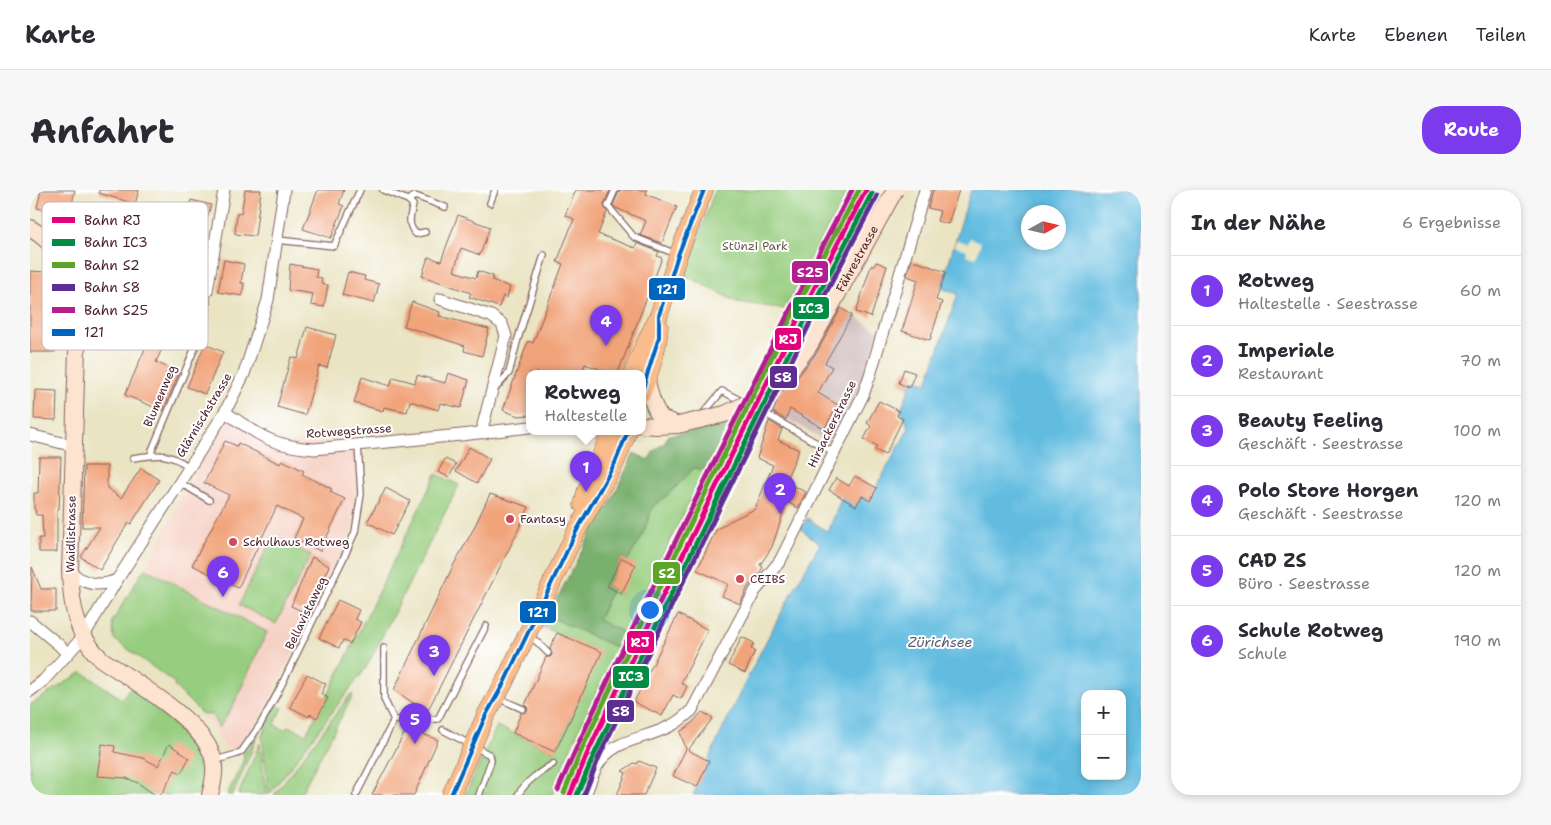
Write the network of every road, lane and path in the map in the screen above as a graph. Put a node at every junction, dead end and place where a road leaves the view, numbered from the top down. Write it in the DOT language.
graph roads {
  1 [pos="224,190"];
  2 [pos="284,190"];
  3 [pos="360,190"];
  4 [pos="383,190"];
  5 [pos="495,190"];
  6 [pos="615,190"];
  7 [pos="704,190"];
  8 [pos="895,190"];
  9 [pos="926,190"];
  10 [pos="408,200"];
  11 [pos="490,203"];
  12 [pos="445,207"];
  13 [pos="30,228"];
  14 [pos="425,232"];
  15 [pos="42,237"];
  16 [pos="277,240"];
  17 [pos="544,255"];
  18 [pos="678,255"];
  19 [pos="208,285"];
  20 [pos="440,299"];
  21 [pos="77,350"];
  22 [pos="194,350"];
  23 [pos="642,370"];
  24 [pos="646,388"];
  25 [pos="491,394"];
  26 [pos="225,412"];
  27 [pos="646,425"];
  28 [pos="681,427"];
  29 [pos="526,428"];
  30 [pos="485,433"];
  31 [pos="30,435"];
  32 [pos="610,435"];
  33 [pos="626,435"];
  34 [pos="74,444"];
  35 [pos="358,445"];
  36 [pos="834,453"];
  37 [pos="151,455"];
  38 [pos="133,458"];
  39 [pos="189,467"];
  40 [pos="179,482"];
  41 [pos="209,500"];
  42 [pos="576,532"];
  43 [pos="70,570"];
  44 [pos="117,580"];
  45 [pos="30,620"];
  46 [pos="486,626"];
  47 [pos="526,636"];
  48 [pos="83,637"];
  49 [pos="384,648"];
  50 [pos="548,653"];
  51 [pos="68,654"];
  52 [pos="30,691"];
  53 [pos="496,698"];
  54 [pos="523,709"];
  55 [pos="394,720"];
  56 [pos="443,730"];
  57 [pos="472,745"];
  58 [pos="213,761"];
  59 [pos="554,764"];
  60 [pos="210,795"];
  61 [pos="356,795"];
  62 [pos="450,795"];
  63 [pos="479,795"];
  64 [pos="518,795"];
  65 [pos="586,795"];
  1 -- 19 [label="street, Blumenweg"];
  2 -- 16 [label="street, Glärnischstrasse"];
  3 -- 16 [label="lane"];
  4 -- 10 [label="lane"];
  5 -- 11 [label="lane"];
  6 -- 18 [label="lane"];
  7 -- 18 [label="main road"];
  8 -- 28 [label="main road, Fährestrasse, bridge"];
  9 -- 36 [label="street, Hirsackerstrasse"];
  10 -- 12 [label="lane"];
  10 -- 14 [label="lane"];
  13 -- 15 [label="main road, Waidlistrasse"];
  16 -- 26 [label="street, Glärnischstrasse"];
  17 -- 25 [label="lane"];
  18 -- 23 [label="main road"];
  20 -- 25 [label="street"];
  21 -- 34 [label="main road, Waidlistrasse"];
  22 -- 37 [label="lane, Blumenweg"];
  24 -- 28 [label="main road"];
  25 -- 30 [label="street"];
  26 -- 35 [label="street, Rotwegstrasse"];
  26 -- 39 [label="street, Glärnischstrasse"];
  27 -- 28 [label="main road, Fährestrasse"];
  28 -- 36 [label="lane"];
  29 -- 30 [label="street, Rotwegstrasse"];
  30 -- 35 [label="street, Rotwegstrasse"];
  31 -- 34 [label="street"];
  32 -- 42 [label="main road"];
  33 -- 42 [label="main road"];
  34 -- 43 [label="main road, Waidlistrasse"];
  35 -- 58 [label="lane, Bellavistaweg"];
  36 -- 65 [label="street, Hirsackerstrasse"];
  37 -- 38 [label="lane"];
  37 -- 39 [label="lane"];
  39 -- 40 [label="street, Glärnischstrasse"];
  40 -- 41 [label="lane"];
  40 -- 44 [label="street, Glärnischstrasse"];
  42 -- 47 [label="main road"];
  43 -- 44 [label="street"];
  43 -- 48 [label="main road, Waidlistrasse"];
  44 -- 48 [label="street, Glärnischstrasse"];
  45 -- 51 [label="street"];
  46 -- 55 [label="lane"];
  47 -- 50 [label="lane"];
  47 -- 53 [label="main road"];
  48 -- 51 [label="street, Glärnischstrasse"];
  48 -- 58 [label="main road, Waidlistrasse"];
  49 -- 55 [label="lane"];
  51 -- 52 [label="street, Glärnischstrasse"];
  53 -- 54 [label="lane"];
  53 -- 57 [label="main road"];
  55 -- 61 [label="lane"];
  56 -- 57 [label="lane"];
  57 -- 62 [label="main road"];
  57 -- 63 [label="lane"];
  58 -- 60 [label="main road, Waidlistrasse"];
  59 -- 64 [label="lane"];
}
